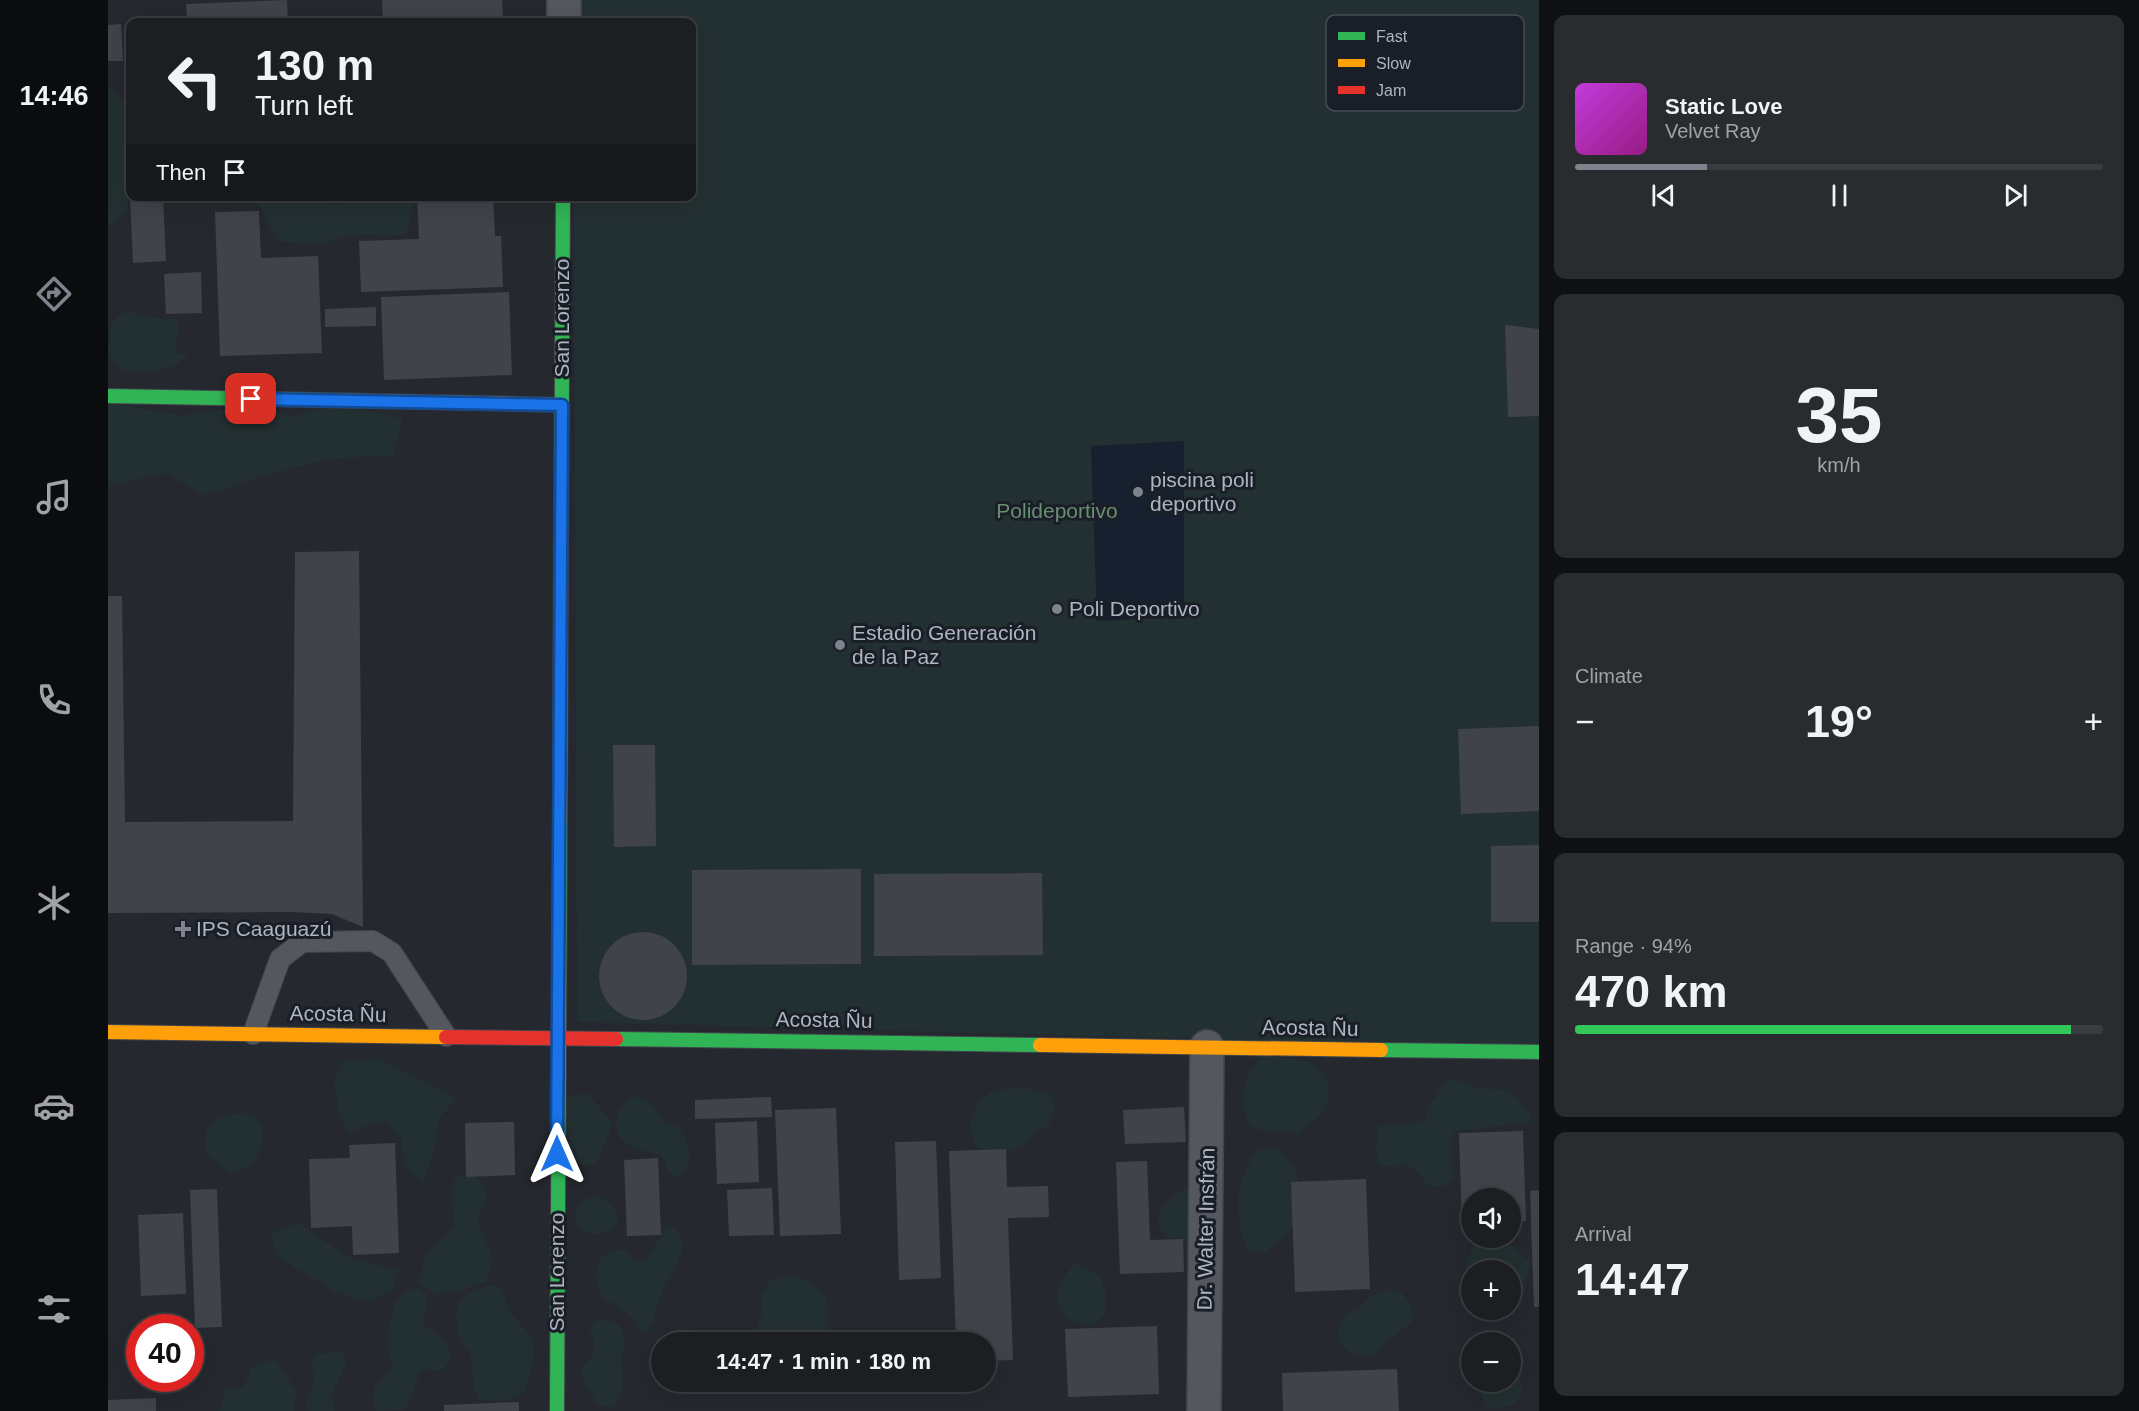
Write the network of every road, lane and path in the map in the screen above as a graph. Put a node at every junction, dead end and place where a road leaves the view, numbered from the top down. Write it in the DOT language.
graph roads {
  1 [pos="564,0"];
  2 [pos="564,18"];
  3 [pos="563,201"];
  4 [pos="108,396"];
  5 [pos="562,405"];
  6 [pos="108,1032"];
  7 [pos="253,1034"];
  8 [pos="446,1036"];
  9 [pos="557,1037"];
  10 [pos="1207,1047"];
  11 [pos="1539,1052"];
  12 [pos="556,1411"];
  13 [pos="1204,1411"];
  1 -- 2 [label="street"];
  3 -- 5 [label="street, San Lorenzo"];
  4 -- 5 [label="street"];
  5 -- 9 [label="street, San Lorenzo"];
  6 -- 7 [label="street, Acosta Ñu"];
  7 -- 8 [label="street, Acosta Ñu"];
  7 -- 8 [label="lane"];
  8 -- 9 [label="street, Acosta Ñu"];
  9 -- 10 [label="street, Acosta Ñu"];
  9 -- 12 [label="street, San Lorenzo"];
  10 -- 11 [label="street, Acosta Ñu"];
  10 -- 13 [label="street, Dr. Walter Insfrán"];
}
